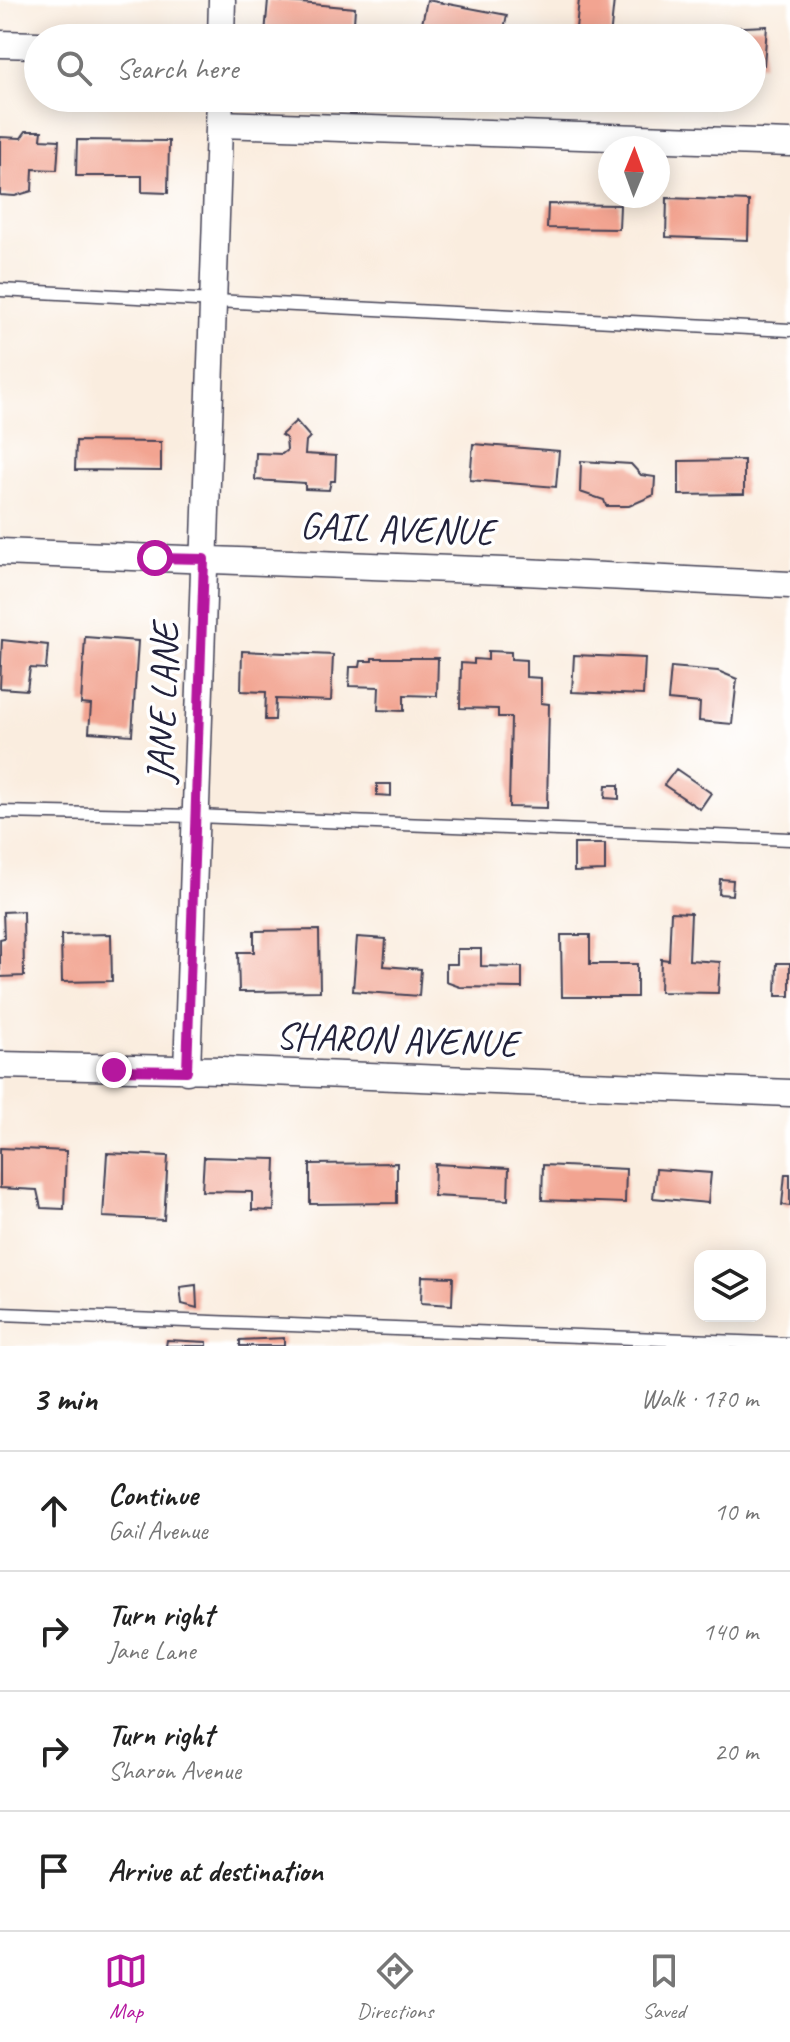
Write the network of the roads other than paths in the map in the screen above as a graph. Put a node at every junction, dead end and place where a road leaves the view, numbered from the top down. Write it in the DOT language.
graph roads {
  1 [pos="222,0"];
  2 [pos="221,24"];
  3 [pos="0,44"];
  4 [pos="24,45"];
  5 [pos="220,112"];
  6 [pos="238,112"];
  7 [pos="790,143"];
  8 [pos="0,290"];
  9 [pos="213,301"];
  10 [pos="790,330"];
  11 [pos="0,552"];
  12 [pos="204,559"];
  13 [pos="790,585"];
  14 [pos="0,812"];
  15 [pos="196,816"];
  16 [pos="790,839"];
  17 [pos="0,1065"];
  18 [pos="187,1071"];
  19 [pos="790,1093"];
  20 [pos="0,1314"];
  21 [pos="790,1344"];
  1 -- 2 [label="street"];
  3 -- 4 [label="street"];
  5 -- 9 [label="street, JANE LANE"];
  6 -- 7 [label="street"];
  8 -- 9 [label="lane"];
  9 -- 10 [label="lane"];
  9 -- 12 [label="street, JANE LANE"];
  11 -- 12 [label="street, GAIL AVENUE"];
  12 -- 13 [label="street, GAIL AVENUE"];
  12 -- 15 [label="street, JANE LANE"];
  14 -- 15 [label="lane"];
  15 -- 16 [label="lane"];
  15 -- 18 [label="street, JANE LANE"];
  17 -- 18 [label="street, SHARON AVENUE"];
  18 -- 19 [label="street, SHARON AVENUE"];
  20 -- 21 [label="lane"];
}
